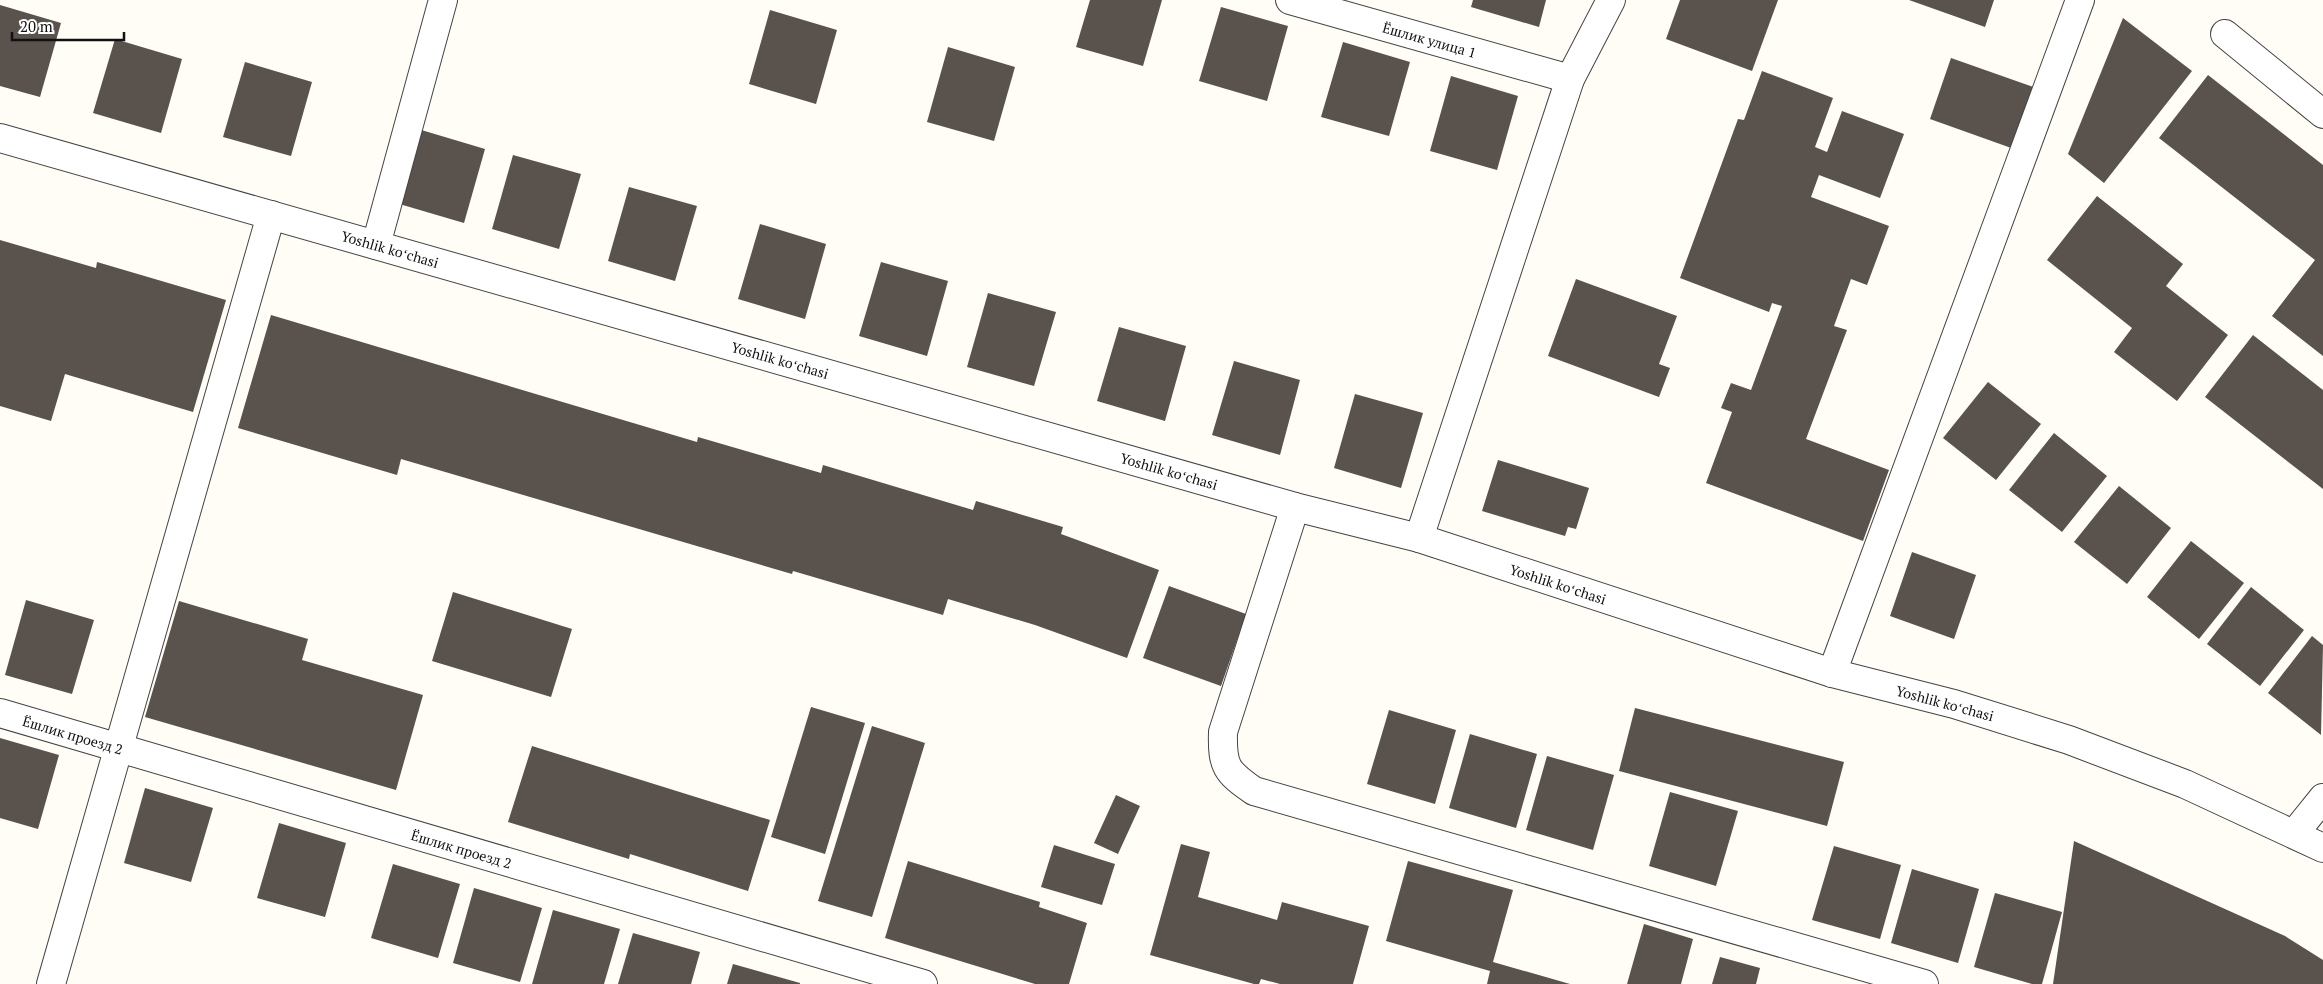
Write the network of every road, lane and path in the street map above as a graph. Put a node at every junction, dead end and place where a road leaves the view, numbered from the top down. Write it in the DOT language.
graph roads {
  1 [pos="443,0"];
  2 [pos="1290,0"];
  3 [pos="1611,0"];
  4 [pos="2080,0"];
  5 [pos="2225,34"];
  6 [pos="1570,79"];
  7 [pos="2323,114"];
  8 [pos="0,138"];
  9 [pos="271,215"];
  10 [pos="376,245"];
  11 [pos="1295,507"];
  12 [pos="1419,538"];
  13 [pos="1832,674"];
  14 [pos="0,713"];
  15 [pos="119,748"];
  16 [pos="2323,798"];
  17 [pos="2294,834"];
  18 [pos="2323,848"];
  19 [pos="51,984"];
  20 [pos="923,984"];
  21 [pos="1924,984"];
  1 -- 10 [label="street"];
  2 -- 6 [label="street, Ёшлик улица 1"];
  3 -- 6 [label="street"];
  4 -- 13 [label="street"];
  5 -- 7 [label="street"];
  6 -- 12 [label="street"];
  8 -- 9 [label="street, Yoshlik koʻchasi"];
  9 -- 10 [label="street, Yoshlik koʻchasi"];
  9 -- 15 [label="street"];
  10 -- 11 [label="street, Yoshlik koʻchasi"];
  11 -- 12 [label="street, Yoshlik koʻchasi"];
  11 -- 21 [label="street"];
  12 -- 13 [label="street, Yoshlik koʻchasi"];
  13 -- 17 [label="street, Yoshlik koʻchasi"];
  14 -- 15 [label="street, Ёшлик проезд 2"];
  15 -- 19 [label="street"];
  15 -- 20 [label="street, Ёшлик проезд 2"];
  16 -- 17 [label="street"];
  17 -- 18 [label="street, Yoshlik koʻchasi"];
}
